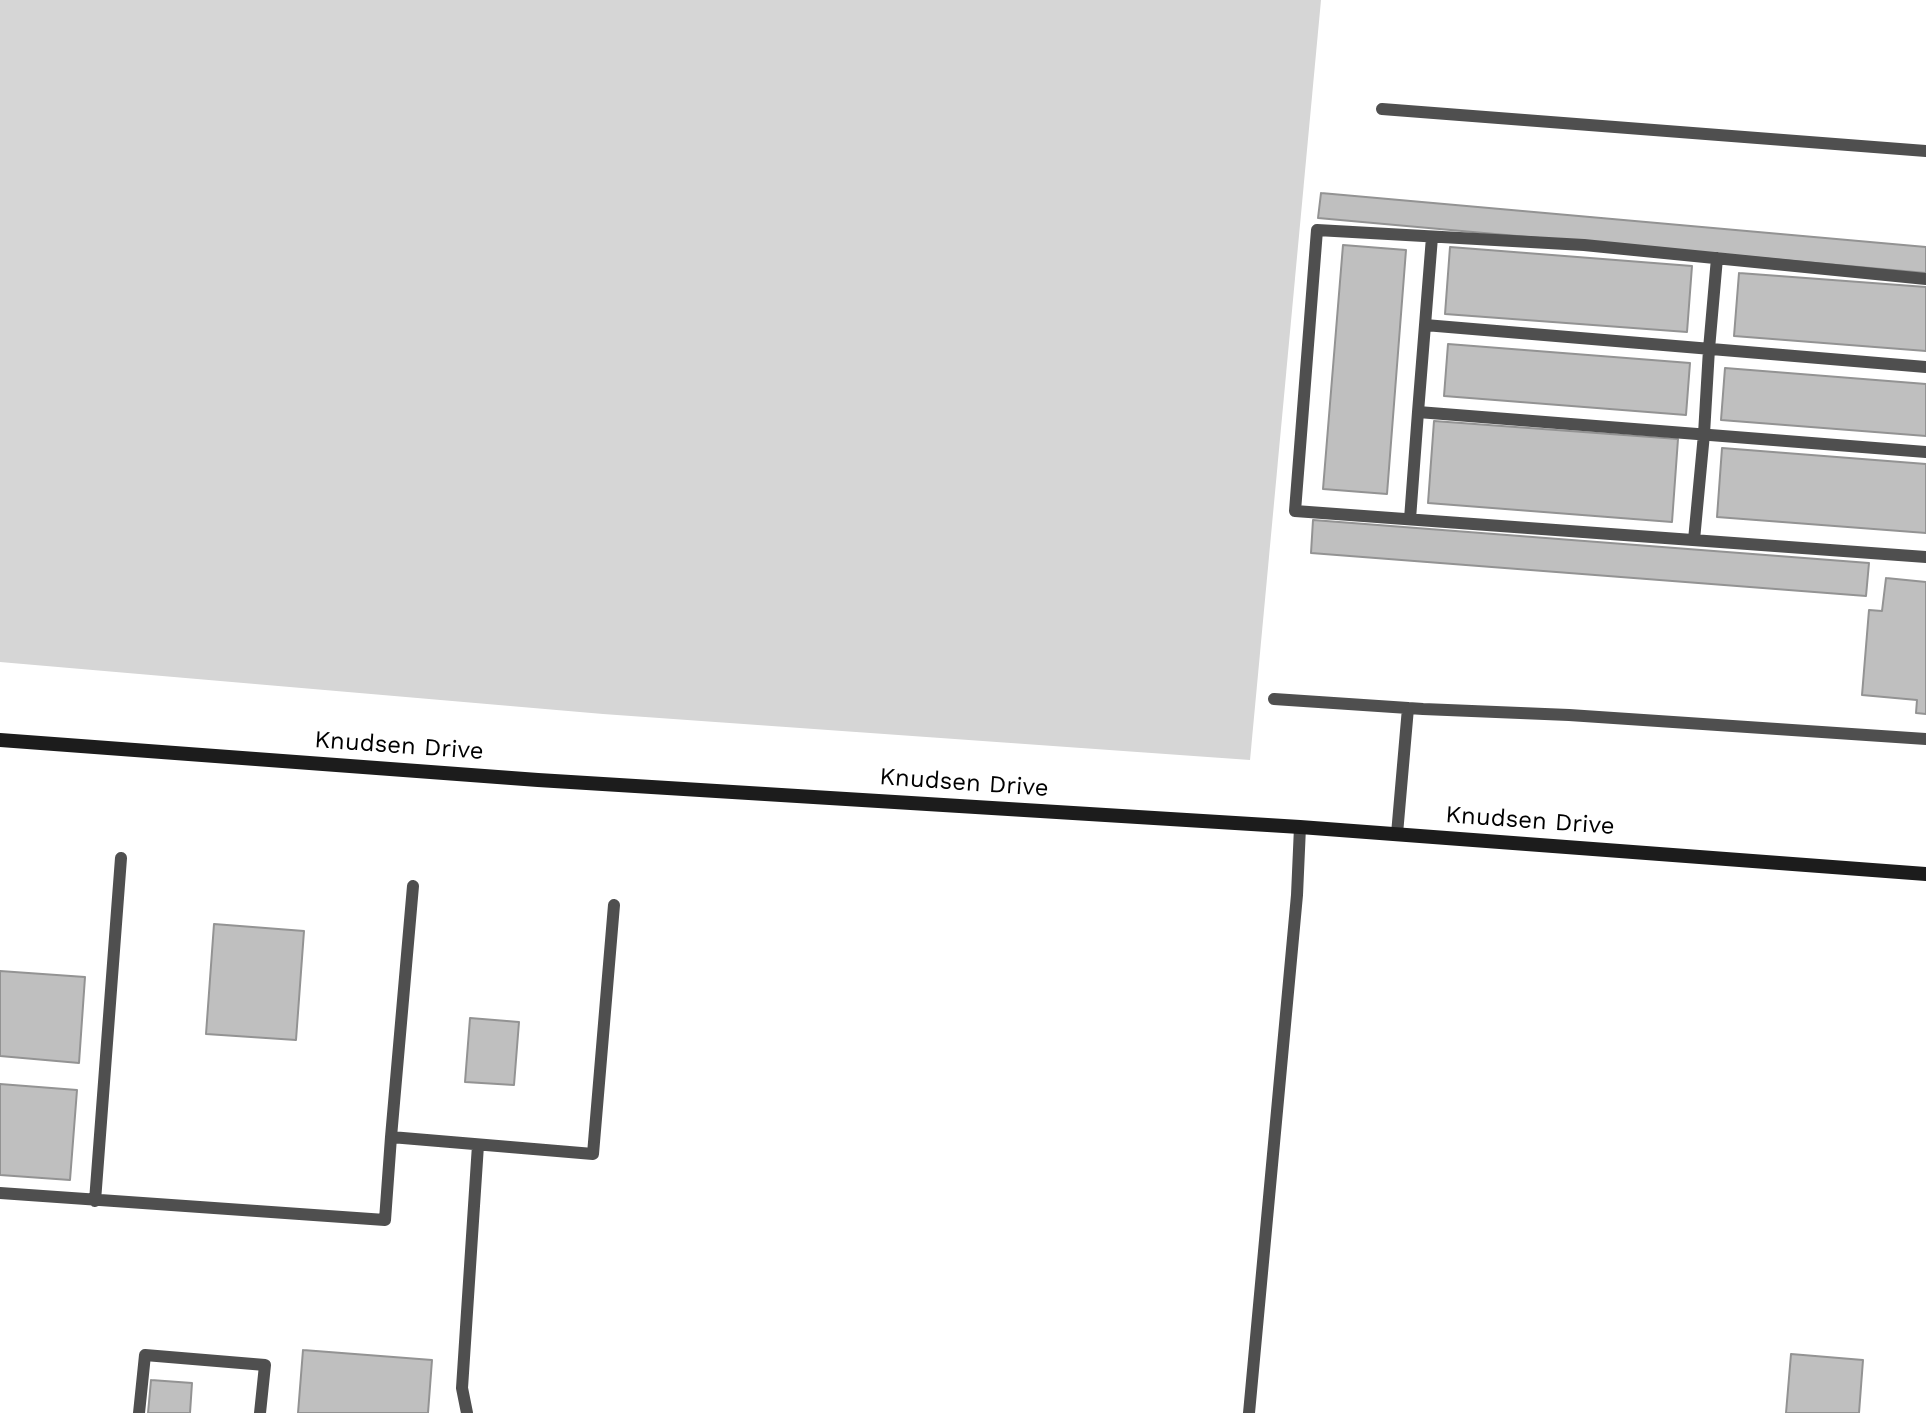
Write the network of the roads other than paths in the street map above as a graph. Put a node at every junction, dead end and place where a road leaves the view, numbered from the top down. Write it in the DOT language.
graph roads {
  1 [pos="1382,109"];
  2 [pos="1926,151"];
  3 [pos="1432,237"];
  4 [pos="1717,258"];
  5 [pos="1926,279"];
  6 [pos="1425,325"];
  7 [pos="1709,349"];
  8 [pos="1926,367"];
  9 [pos="1418,412"];
  10 [pos="1704,435"];
  11 [pos="1926,452"];
  12 [pos="1410,519"];
  13 [pos="1693,540"];
  14 [pos="1926,557"];
  15 [pos="1274,699"];
  16 [pos="1408,708"];
  17 [pos="1926,739"];
  18 [pos="0,740"];
  19 [pos="1300,827"];
  20 [pos="1397,834"];
  21 [pos="121,858"];
  22 [pos="1926,874"];
  23 [pos="413,886"];
  24 [pos="614,905"];
  25 [pos="391,1137"];
  26 [pos="478,1145"];
  27 [pos="0,1193"];
  28 [pos="95,1201"];
  29 [pos="139,1413"];
  30 [pos="260,1413"];
  31 [pos="467,1413"];
  32 [pos="1249,1413"];
  1 -- 2 [label="lane"];
  3 -- 4 [label="lane"];
  3 -- 6 [label="lane"];
  3 -- 12 [label="lane"];
  4 -- 5 [label="lane"];
  4 -- 7 [label="lane"];
  6 -- 7 [label="lane"];
  6 -- 9 [label="lane"];
  7 -- 8 [label="lane"];
  7 -- 10 [label="lane"];
  9 -- 10 [label="lane"];
  9 -- 12 [label="lane"];
  10 -- 11 [label="lane"];
  10 -- 13 [label="lane"];
  12 -- 13 [label="lane"];
  13 -- 14 [label="lane"];
  15 -- 16 [label="lane"];
  16 -- 17 [label="lane"];
  16 -- 20 [label="lane"];
  18 -- 19 [label="main road, Knudsen Drive"];
  19 -- 20 [label="main road, Knudsen Drive"];
  19 -- 32 [label="lane"];
  20 -- 22 [label="main road, Knudsen Drive"];
  21 -- 28 [label="lane"];
  23 -- 25 [label="lane"];
  24 -- 26 [label="lane"];
  25 -- 26 [label="lane"];
  25 -- 28 [label="lane"];
  26 -- 31 [label="lane"];
  27 -- 28 [label="lane"];
  29 -- 30 [label="lane"];
}
